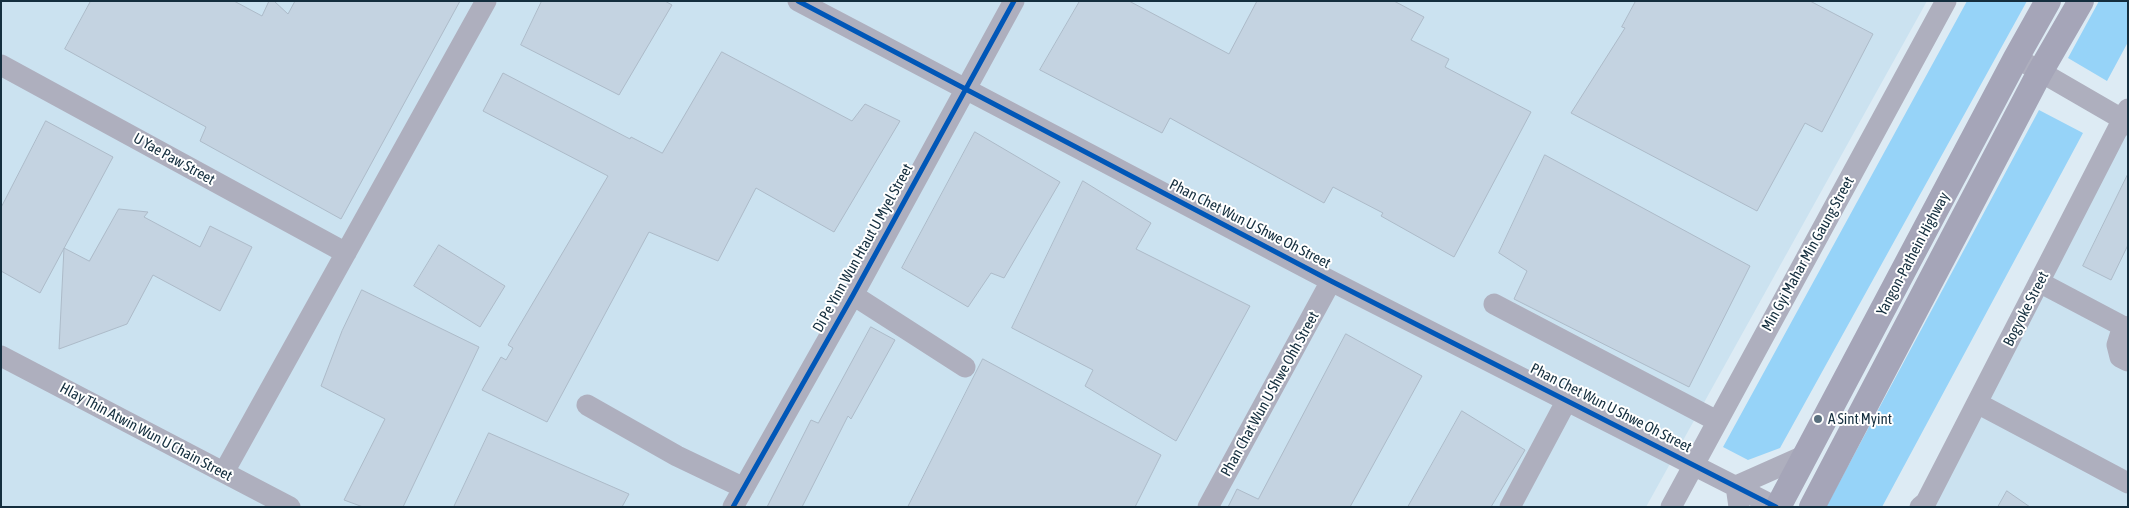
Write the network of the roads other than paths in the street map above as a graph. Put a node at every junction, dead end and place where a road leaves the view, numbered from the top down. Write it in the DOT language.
graph roads {
  1 [pos="486,1"];
  2 [pos="798,1"];
  3 [pos="1014,1"];
  4 [pos="1946,1"];
  5 [pos="2048,1"];
  6 [pos="2080,1"];
  7 [pos="2016,58"];
  8 [pos="1,66"];
  9 [pos="2040,72"];
  10 [pos="965,90"];
  11 [pos="2126,118"];
  12 [pos="346,253"];
  13 [pos="1331,281"];
  14 [pos="2039,282"];
  15 [pos="853,295"];
  16 [pos="1494,304"];
  17 [pos="2125,328"];
  18 [pos="1,356"];
  19 [pos="2128,361"];
  20 [pos="965,368"];
  21 [pos="1567,400"];
  22 [pos="1977,403"];
  23 [pos="586,405"];
  24 [pos="1717,420"];
  25 [pos="1808,454"];
  26 [pos="1694,465"];
  27 [pos="224,472"];
  28 [pos="2128,483"];
  29 [pos="744,488"];
  30 [pos="1737,496"];
  31 [pos="290,507"];
  32 [pos="733,507"];
  33 [pos="1208,507"];
  34 [pos="1510,507"];
  35 [pos="1671,507"];
  36 [pos="1777,507"];
  37 [pos="1812,507"];
  38 [pos="1920,507"];
  1 -- 12 [label="street"];
  2 -- 10 [label="street, Phan Chet Wun U Shwe Oh Street"];
  3 -- 10 [label="street, Di Pe Yinn Wun Htaut U Myel Street"];
  4 -- 24 [label="street, Min Gyi Mahar Min Gaung Street"];
  5 -- 7 [label="main road, Yangon-Pathein Highway"];
  6 -- 9 [label="main road, Yangon-Pathein Highway"];
  7 -- 9 [label="street"];
  7 -- 25 [label="main road, Yangon-Pathein Highway"];
  8 -- 12 [label="street, U Yae Paw Street"];
  9 -- 11 [label="street"];
  9 -- 37 [label="main road, Yangon-Pathein Highway"];
  10 -- 13 [label="street, Phan Chet Wun U Shwe Oh Street"];
  10 -- 15 [label="street, Di Pe Yinn Wun Htaut U Myel Street"];
  11 -- 14 [label="street, Bogyoke Street"];
  12 -- 27 [label="street"];
  13 -- 21 [label="street, Phan Chet Wun U Shwe Oh Street"];
  13 -- 33 [label="street, Phan Chat Wun U Shwe Ohh Street"];
  14 -- 17 [label="street"];
  14 -- 22 [label="street, Bogyoke Street"];
  15 -- 20 [label="street"];
  15 -- 29 [label="street, Di Pe Yinn Wun Htaut U Myel Street"];
  16 -- 24 [label="street"];
  17 -- 19 [label="street"];
  18 -- 27 [label="street, Hlay Thin Atwin Wun U Chain Street"];
  21 -- 26 [label="street, Phan Chet Wun U Shwe Oh Street"];
  21 -- 34 [label="street"];
  22 -- 28 [label="street"];
  22 -- 38 [label="street, Bogyoke Street"];
  23 -- 29 [label="street"];
  24 -- 26 [label="street, Min Gyi Mahar Min Gaung Street"];
  25 -- 30 [label="street"];
  25 -- 36 [label="main road, Yangon-Pathein Highway"];
  26 -- 30 [label="street, Phan Chet Wun U Shwe Oh Street"];
  26 -- 35 [label="street, Min Gyi Mahar Min Gaung Street"];
  27 -- 31 [label="street, Hlay Thin Atwin Wun U Chain Street"];
  29 -- 32 [label="street, Di Pe Yinn Wun Htaut U Myel Street"];
  30 -- 36 [label="street, Phan Chet Wun U Shwe Oh Street"];
}
